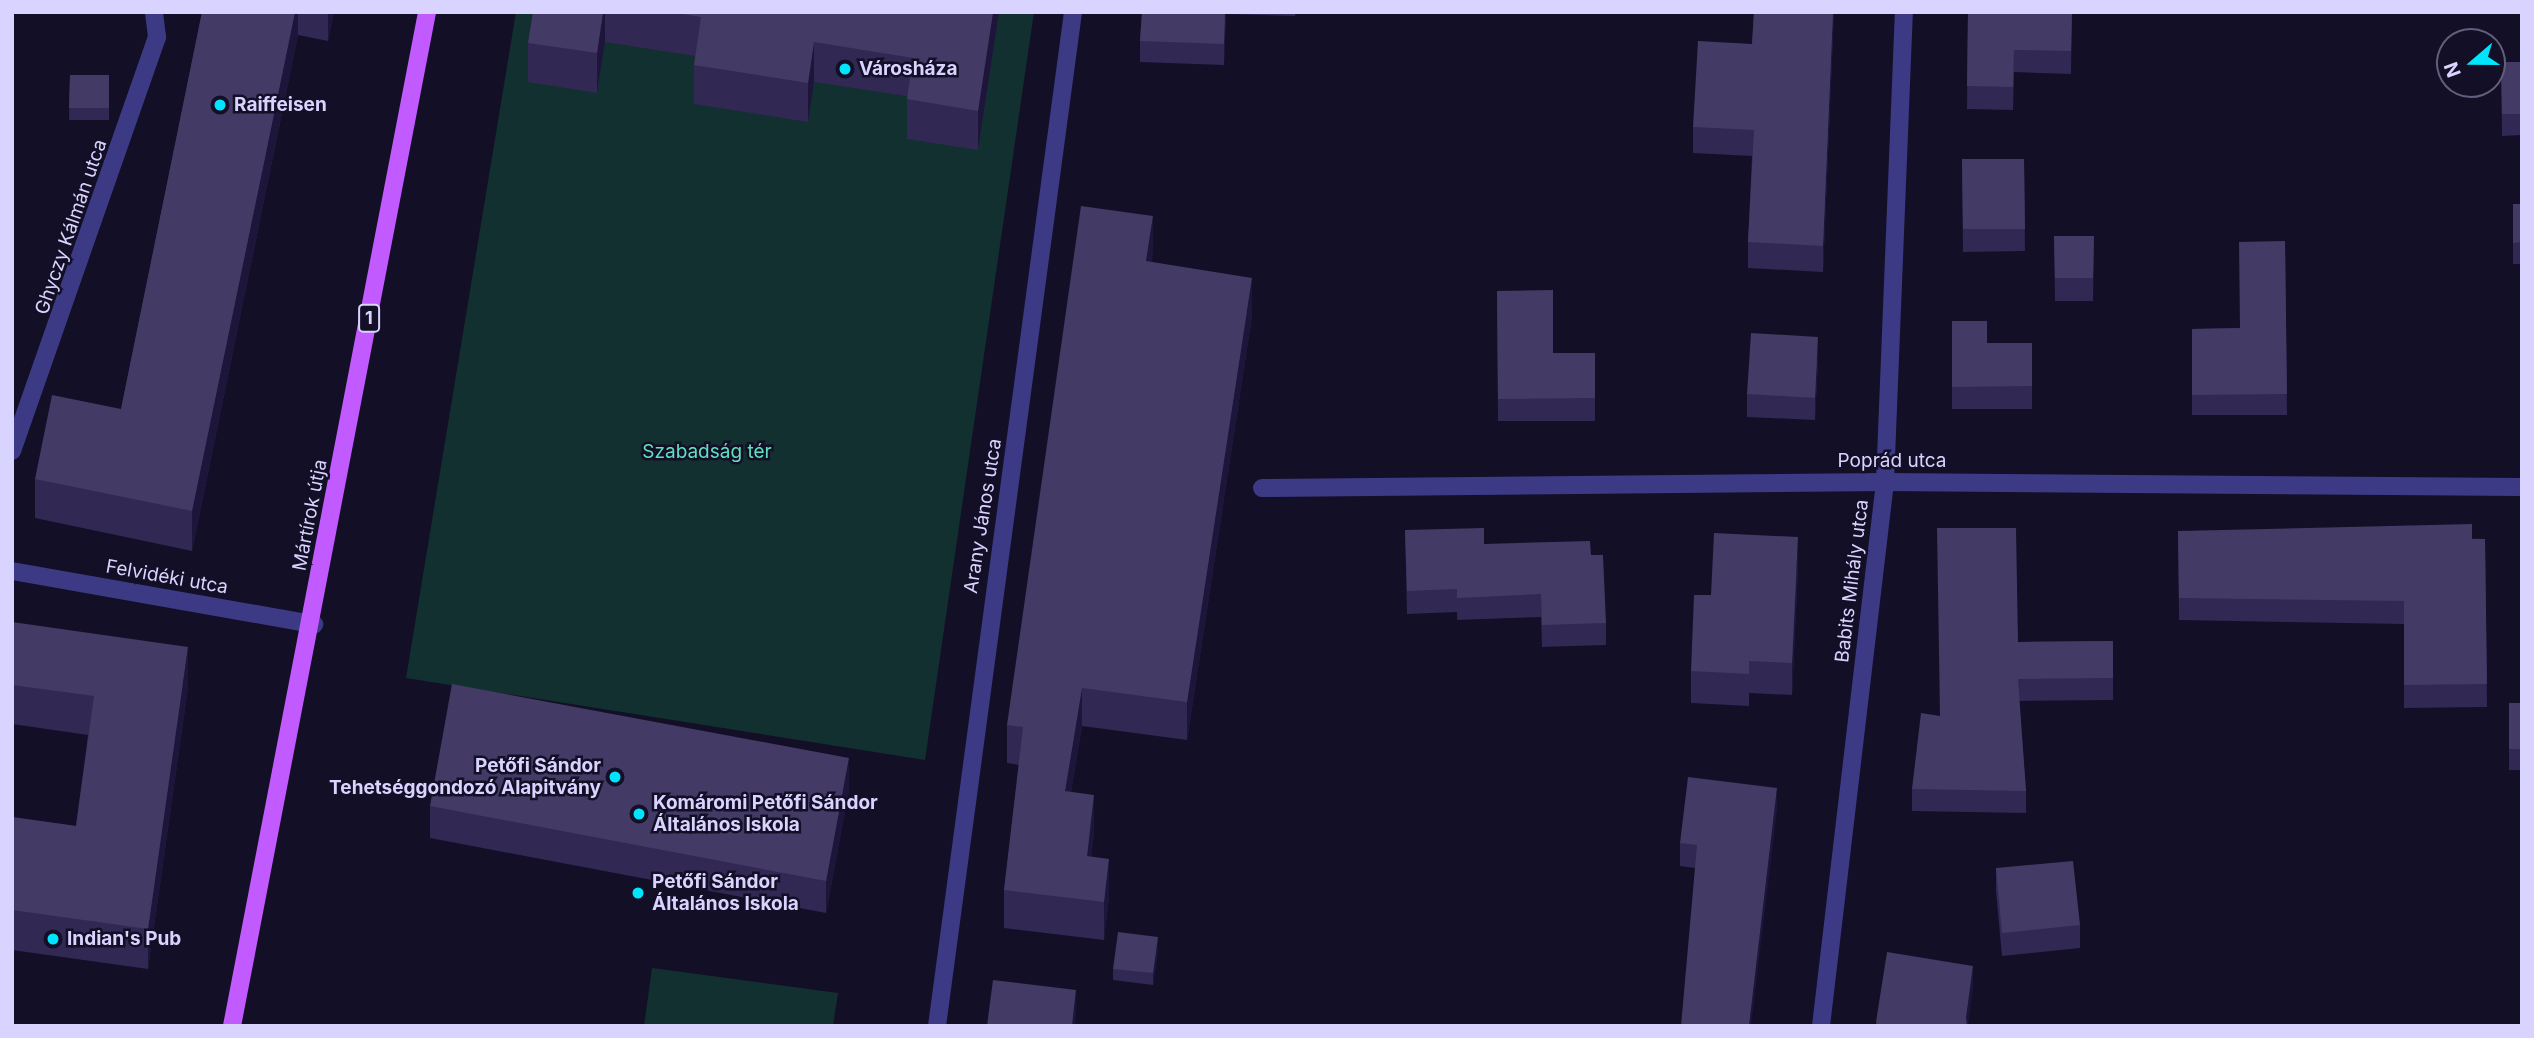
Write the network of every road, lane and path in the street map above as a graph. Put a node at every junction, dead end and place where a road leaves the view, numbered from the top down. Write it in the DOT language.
graph roads {
  1 [pos="154,12"];
  2 [pos="427,12"];
  3 [pos="1073,12"];
  4 [pos="1904,12"];
  5 [pos="12,452"];
  6 [pos="1885,482"];
  7 [pos="2522,487"];
  8 [pos="1262,488"];
  9 [pos="12,571"];
  10 [pos="314,624"];
  11 [pos="232,1026"];
  12 [pos="937,1026"];
  13 [pos="1821,1026"];
  1 -- 5 [label="street, Ghyczy Kálmán utca"];
  2 -- 10 [label="main road, Mártírok útja / 1"];
  3 -- 12 [label="street, Arany János utca"];
  4 -- 6 [label="street, Babits Mihály utca"];
  6 -- 7 [label="street, Poprád utca"];
  6 -- 8 [label="street, Poprád utca"];
  6 -- 13 [label="street, Babits Mihály utca"];
  9 -- 10 [label="street, Felvidéki utca"];
  10 -- 11 [label="main road, Mártírok útja / 1"];
}
